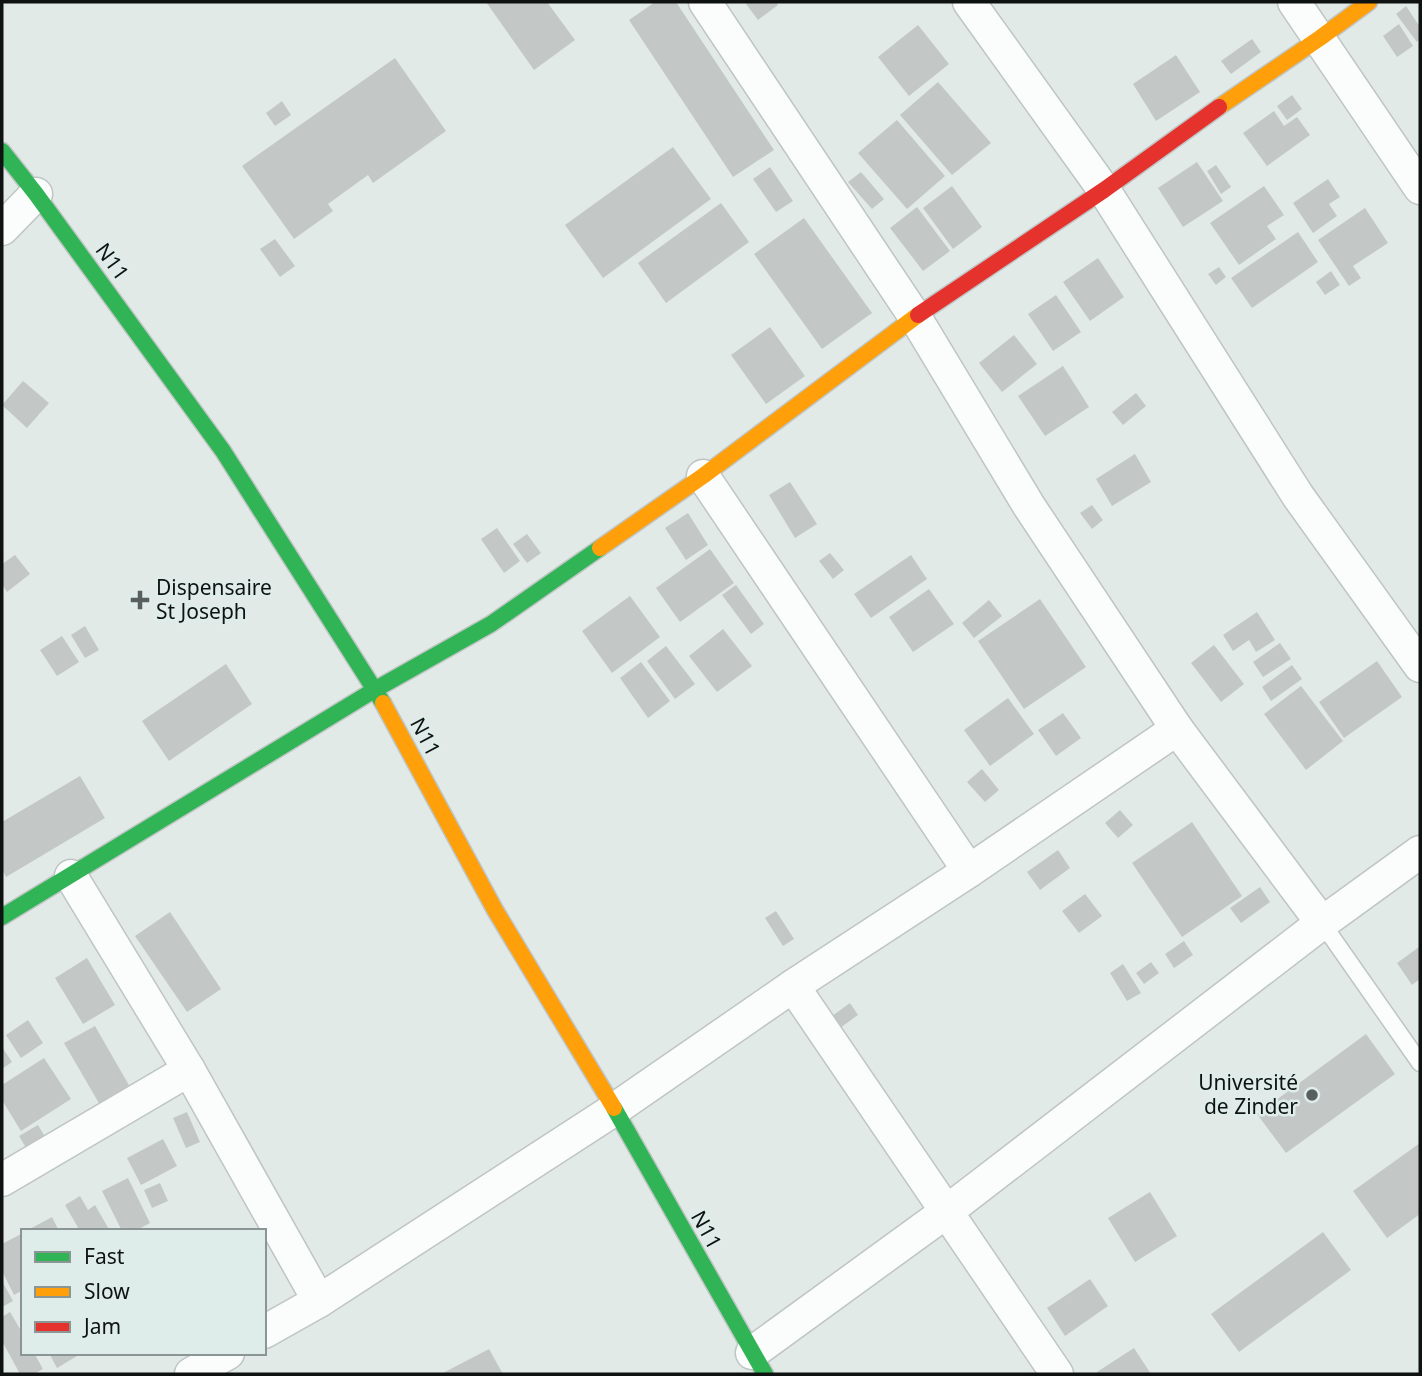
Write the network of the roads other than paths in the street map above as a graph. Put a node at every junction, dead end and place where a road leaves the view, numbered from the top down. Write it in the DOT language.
graph roads {
  1 [pos="705,2"];
  2 [pos="969,2"];
  3 [pos="1294,2"];
  4 [pos="1369,2"];
  5 [pos="1320,38"];
  6 [pos="2,151"];
  7 [pos="1420,188"];
  8 [pos="1104,190"];
  9 [pos="36,194"];
  10 [pos="2,229"];
  11 [pos="915,317"];
  12 [pos="703,476"];
  13 [pos="1420,666"];
  14 [pos="376,690"];
  15 [pos="1177,729"];
  16 [pos="1420,852"];
  17 [pos="969,872"];
  18 [pos="71,876"];
  19 [pos="2,917"];
  20 [pos="1322,923"];
  21 [pos="793,986"];
  22 [pos="1420,1063"];
  23 [pos="190,1070"];
  24 [pos="615,1109"];
  25 [pos="2,1180"];
  26 [pos="946,1212"];
  27 [pos="319,1301"];
  28 [pos="266,1331"];
  29 [pos="224,1355"];
  30 [pos="758,1363"];
  31 [pos="191,1374"];
  32 [pos="1057,1374"];
  1 -- 11 [label="street"];
  2 -- 8 [label="street"];
  3 -- 5 [label="street"];
  4 -- 5 [label="street"];
  5 -- 7 [label="street"];
  5 -- 8 [label="street"];
  6 -- 9 [label="street, N11"];
  8 -- 11 [label="street"];
  8 -- 13 [label="street"];
  9 -- 10 [label="street"];
  9 -- 14 [label="street, N11"];
  11 -- 12 [label="street"];
  11 -- 15 [label="street"];
  12 -- 14 [label="street"];
  12 -- 17 [label="street"];
  14 -- 18 [label="street"];
  14 -- 24 [label="street, N11"];
  15 -- 17 [label="street"];
  15 -- 20 [label="street"];
  16 -- 20 [label="street"];
  17 -- 21 [label="street"];
  18 -- 19 [label="street"];
  18 -- 23 [label="street"];
  20 -- 22 [label="lane"];
  20 -- 26 [label="street"];
  21 -- 24 [label="street"];
  21 -- 26 [label="street"];
  23 -- 25 [label="street"];
  23 -- 27 [label="street"];
  24 -- 27 [label="street"];
  24 -- 30 [label="street, N11"];
  26 -- 30 [label="street"];
  26 -- 32 [label="street"];
  27 -- 28 [label="street"];
  29 -- 31 [label="street"];
}
